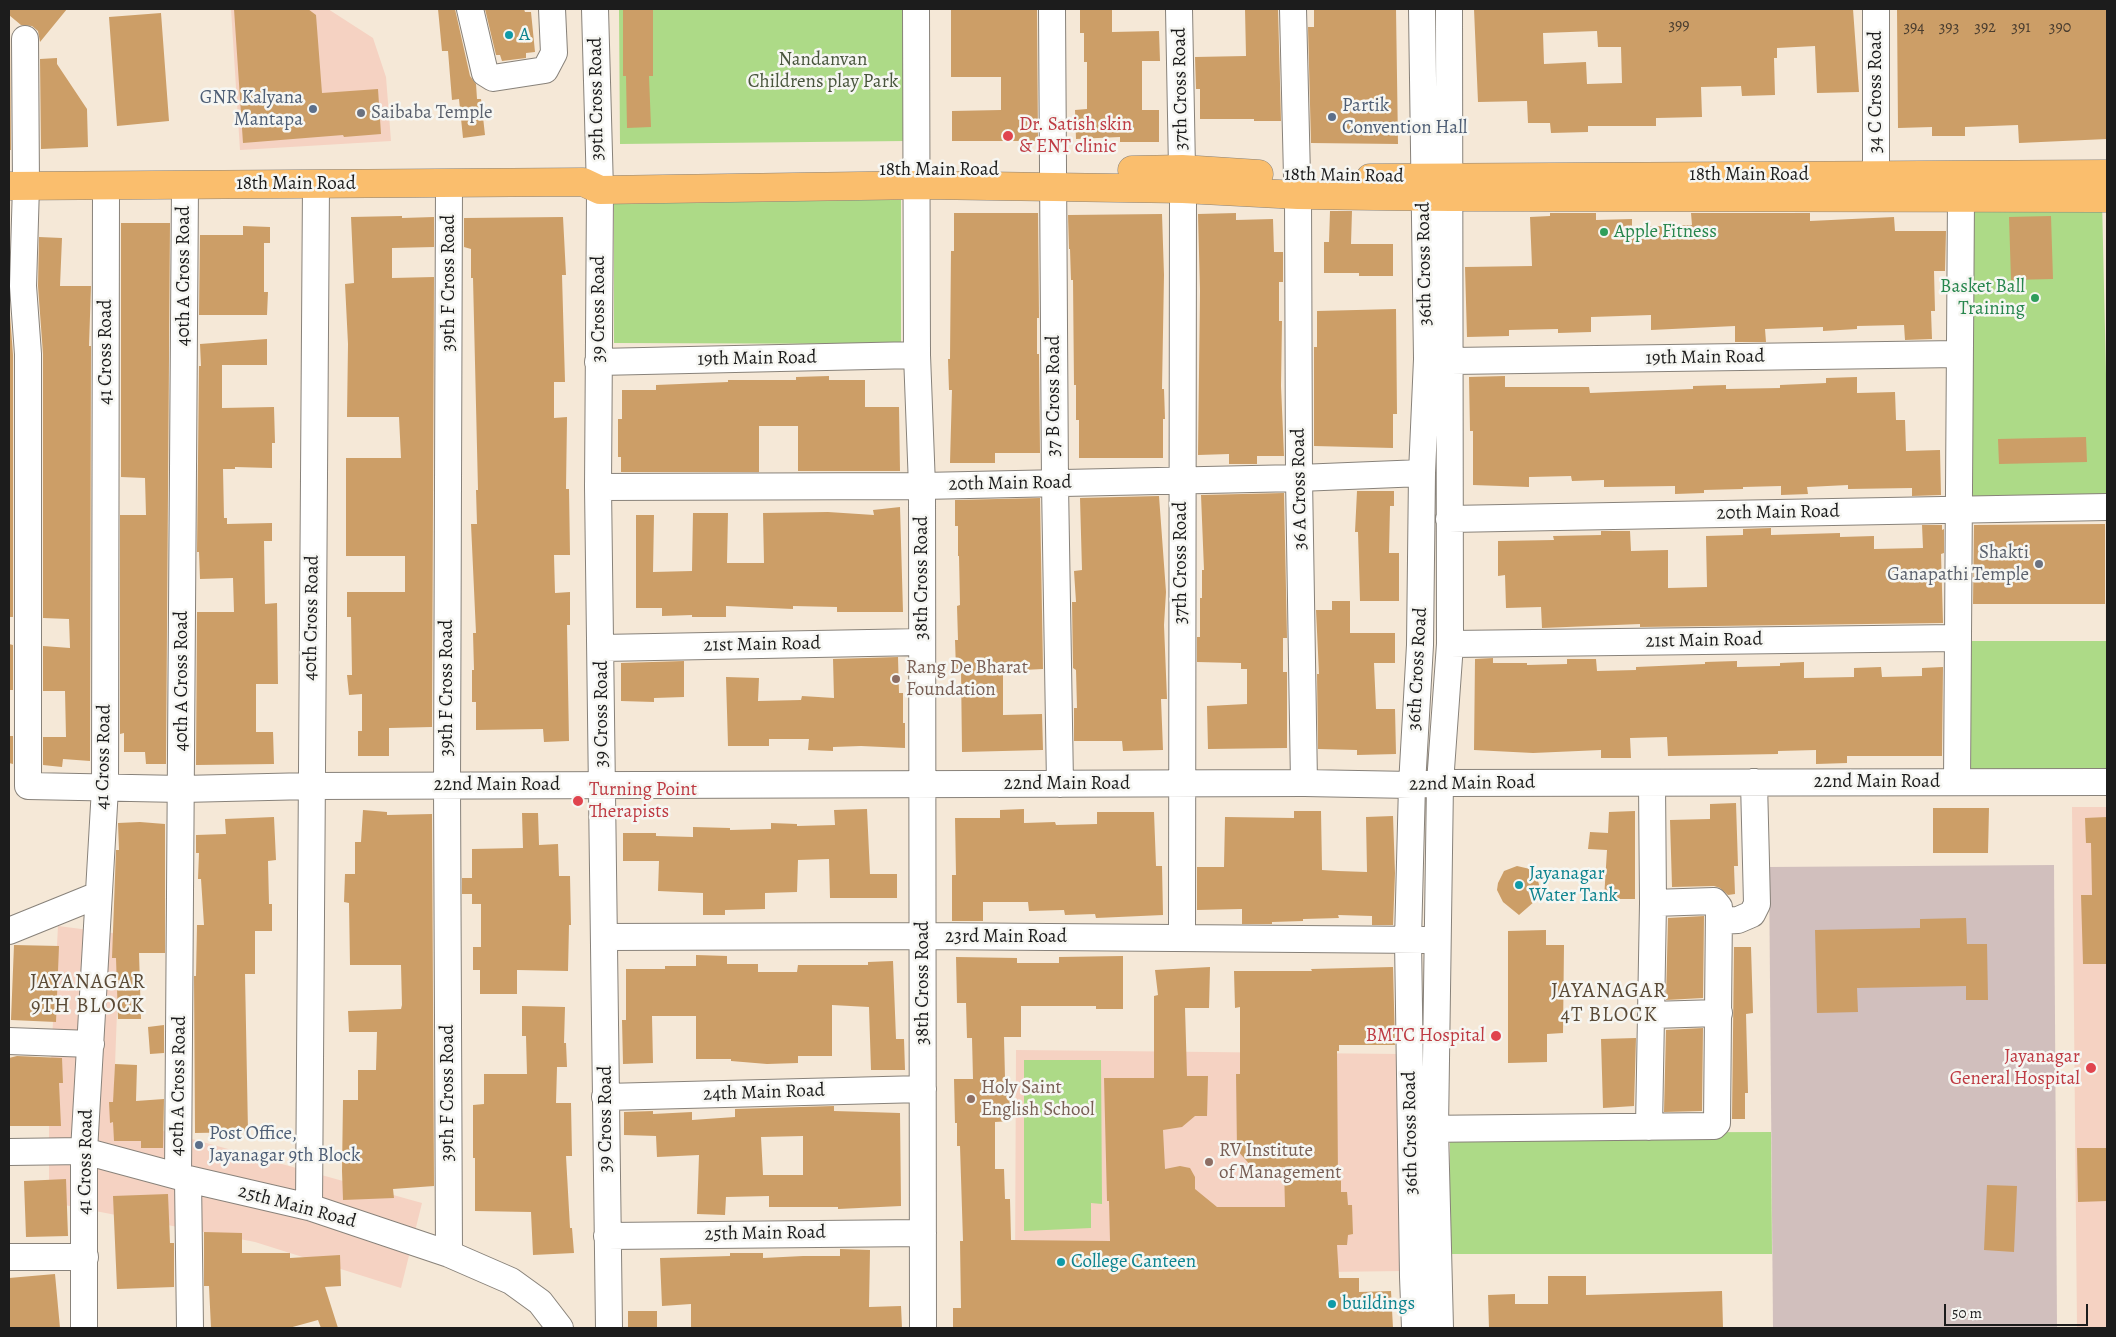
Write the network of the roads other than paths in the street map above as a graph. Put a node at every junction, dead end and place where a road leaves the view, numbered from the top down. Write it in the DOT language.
graph roads {
  1 [pos="470,9"];
  2 [pos="552,9"];
  3 [pos="595,9"];
  4 [pos="916,9"];
  5 [pos="1052,9"];
  6 [pos="1179,9"];
  7 [pos="1293,9"];
  8 [pos="1422,9"];
  9 [pos="1449,9"];
  10 [pos="1876,9"];
  11 [pos="24,39"];
  12 [pos="2107,174"];
  13 [pos="1876,175"];
  14 [pos="916,177"];
  15 [pos="1052,178"];
  16 [pos="1182,179"];
  17 [pos="594,182"];
  18 [pos="450,183"];
  19 [pos="316,184"];
  20 [pos="185,185"];
  21 [pos="18,186"];
  22 [pos="106,186"];
  23 [pos="1298,186"];
  24 [pos="1437,187"];
  25 [pos="1960,197"];
  26 [pos="2107,198"];
  27 [pos="16,286"];
  28 [pos="1959,354"];
  29 [pos="18,355"];
  30 [pos="917,355"];
  31 [pos="1451,361"];
  32 [pos="598,362"];
  33 [pos="18,438"];
  34 [pos="1422,474"];
  35 [pos="1299,478"];
  36 [pos="1181,481"];
  37 [pos="1055,484"];
  38 [pos="922,486"];
  39 [pos="598,487"];
  40 [pos="2107,507"];
  41 [pos="1958,509"];
  42 [pos="1449,519"];
  43 [pos="1957,638"];
  44 [pos="922,642"];
  45 [pos="1450,644"];
  46 [pos="602,648"];
  47 [pos="1652,782"];
  48 [pos="1754,782"];
  49 [pos="1957,782"];
  50 [pos="2107,782"];
  51 [pos="1304,783"];
  52 [pos="1440,783"];
  53 [pos="922,784"];
  54 [pos="1060,784"];
  55 [pos="1182,784"];
  56 [pos="447,785"];
  57 [pos="602,785"];
  58 [pos="1412,785"];
  59 [pos="311,786"];
  60 [pos="105,788"];
  61 [pos="182,789"];
  62 [pos="98,895"];
  63 [pos="1653,903"];
  64 [pos="1719,921"];
  65 [pos="9,931"];
  66 [pos="922,936"];
  67 [pos="604,937"];
  68 [pos="1182,938"];
  69 [pos="1408,940"];
  70 [pos="1437,940"];
  71 [pos="1719,1013"];
  72 [pos="1651,1015"];
  73 [pos="9,1041"];
  74 [pos="91,1044"];
  75 [pos="923,1089"];
  76 [pos="606,1097"];
  77 [pos="1649,1127"];
  78 [pos="1423,1129"];
  79 [pos="84,1151"];
  80 [pos="9,1152"];
  81 [pos="183,1178"];
  82 [pos="309,1207"];
  83 [pos="923,1233"];
  84 [pos="607,1236"];
  85 [pos="449,1254"];
  86 [pos="9,1257"];
  87 [pos="85,1257"];
  88 [pos="84,1328"];
  89 [pos="190,1328"];
  90 [pos="560,1328"];
  91 [pos="609,1328"];
  92 [pos="923,1328"];
  93 [pos="1415,1328"];
  94 [pos="1440,1328"];
  1 -- 2 [label="street"];
  3 -- 17 [label="street, 39th Cross Road"];
  4 -- 14 [label="street, 38th Cross Road"];
  5 -- 15 [label="street, 37 B Cross Road"];
  6 -- 16 [label="street, 37th Cross Road"];
  7 -- 23 [label="street, 36 A Cross Road"];
  8 -- 24 [label="street, 36th Cross Road"];
  9 -- 24 [label="street, 36th Cross Road"];
  10 -- 13 [label="street, 34 C Cross Road"];
  11 -- 21 [label="street"];
  12 -- 13 [label="main road, 18th Main Road"];
  13 -- 24 [label="main road, 18th Main Road"];
  14 -- 15 [label="main road, 18th Main Road"];
  14 -- 17 [label="main road, 18th Main Road"];
  14 -- 30 [label="street, 38th Cross Road"];
  15 -- 16 [label="main road, 18th Main Road"];
  15 -- 37 [label="street, 37 B Cross Road"];
  16 -- 23 [label="main road, 18th Main Road"];
  16 -- 36 [label="street, 37th Cross Road"];
  17 -- 18 [label="main road, 18th Main Road"];
  17 -- 32 [label="street, 39 Cross Road"];
  18 -- 19 [label="main road, 18th Main Road"];
  18 -- 56 [label="street, 39th F Cross Road"];
  19 -- 20 [label="main road, 18th Main Road"];
  19 -- 59 [label="street, 40th Cross Road"];
  20 -- 22 [label="main road, 18th Main Road"];
  20 -- 61 [label="street, 40th A Cross Road"];
  21 -- 22 [label="main road, 18th Main Road"];
  21 -- 27 [label="street"];
  22 -- 60 [label="street, 41 Cross Road"];
  23 -- 24 [label="main road, 18th Main Road"];
  23 -- 35 [label="street, 36 A Cross Road"];
  24 -- 25 [label="main road, 18th Main Road"];
  24 -- 31 [label="street, 36th Cross Road"];
  24 -- 34 [label="street, 36th Cross Road"];
  25 -- 26 [label="main road, 18th Main Road"];
  25 -- 28 [label="street"];
  27 -- 29 [label="street"];
  28 -- 31 [label="street, 19th Main Road"];
  28 -- 41 [label="street"];
  29 -- 33 [label="street"];
  30 -- 32 [label="street, 19th Main Road"];
  30 -- 38 [label="street, 38th Cross Road"];
  31 -- 42 [label="street, 36th Cross Road"];
  32 -- 39 [label="street, 39 Cross Road"];
  33 -- 60 [label="street, 22nd Main Road"];
  34 -- 35 [label="street, 20th Main Road"];
  34 -- 58 [label="street, 36th Cross Road"];
  35 -- 36 [label="street, 20th Main Road"];
  35 -- 51 [label="street, 36 A Cross Road"];
  36 -- 37 [label="street, 20th Main Road"];
  36 -- 55 [label="street, 37th Cross Road"];
  37 -- 38 [label="street, 20th Main Road"];
  37 -- 54 [label="street, 37 B Cross Road"];
  38 -- 39 [label="street, 20th Main Road"];
  38 -- 44 [label="street, 38th Cross Road"];
  39 -- 46 [label="street, 39 Cross Road"];
  40 -- 41 [label="street, 20th Main Road"];
  41 -- 42 [label="street, 20th Main Road"];
  41 -- 43 [label="street"];
  42 -- 45 [label="street, 36th Cross Road"];
  43 -- 45 [label="street, 21st Main Road"];
  43 -- 49 [label="street"];
  44 -- 46 [label="street, 21st Main Road"];
  44 -- 53 [label="street, 38th Cross Road"];
  45 -- 52 [label="street, 36th Cross Road"];
  46 -- 57 [label="street, 39 Cross Road"];
  47 -- 48 [label="street, 22nd Main Road"];
  47 -- 52 [label="street, 22nd Main Road"];
  47 -- 63 [label="street"];
  48 -- 49 [label="street, 22nd Main Road"];
  48 -- 64 [label="street"];
  49 -- 50 [label="street, 22nd Main Road"];
  51 -- 55 [label="street, 22nd Main Road"];
  51 -- 58 [label="street, 22nd Main Road"];
  52 -- 58 [label="street, 22nd Main Road"];
  52 -- 70 [label="street, 36th Cross Road"];
  53 -- 54 [label="street, 22nd Main Road"];
  53 -- 57 [label="street, 22nd Main Road"];
  53 -- 66 [label="street, 38th Cross Road"];
  54 -- 55 [label="street, 22nd Main Road"];
  55 -- 68 [label="street, 37th Cross Road"];
  56 -- 57 [label="street, 22nd Main Road"];
  56 -- 59 [label="street, 22nd Main Road"];
  56 -- 85 [label="street, 39th F Cross Road"];
  57 -- 67 [label="street, 39 Cross Road"];
  58 -- 69 [label="street, 36th Cross Road"];
  59 -- 61 [label="street, 22nd Main Road"];
  59 -- 82 [label="street, 40th Cross Road"];
  60 -- 61 [label="street, 22nd Main Road"];
  60 -- 62 [label="street, 41 Cross Road"];
  61 -- 81 [label="street, 40th A Cross Road"];
  62 -- 65 [label="street"];
  62 -- 74 [label="street, 41 Cross Road"];
  63 -- 64 [label="street"];
  63 -- 72 [label="street"];
  64 -- 71 [label="street"];
  66 -- 67 [label="street, 23rd Main Road"];
  66 -- 68 [label="street, 23rd Main Road"];
  66 -- 75 [label="street, 38th Cross Road"];
  67 -- 76 [label="street, 39 Cross Road"];
  68 -- 69 [label="street, 23rd Main Road"];
  69 -- 70 [label="street, 23rd Main Road"];
  69 -- 78 [label="street, 36th Cross Road"];
  70 -- 78 [label="street, 36th Cross Road"];
  71 -- 72 [label="street"];
  71 -- 77 [label="street"];
  72 -- 77 [label="street"];
  73 -- 74 [label="street"];
  74 -- 79 [label="street, 41 Cross Road"];
  75 -- 76 [label="street, 24th Main Road"];
  75 -- 83 [label="street, 38th Cross Road"];
  76 -- 84 [label="street, 39 Cross Road"];
  77 -- 78 [label="street"];
  78 -- 93 [label="street, 36th Cross Road"];
  78 -- 94 [label="street, 36th Cross Road"];
  79 -- 80 [label="street, 25th Main Road"];
  79 -- 81 [label="street, 25th Main Road"];
  79 -- 87 [label="street, 41 Cross Road"];
  81 -- 82 [label="street, 25th Main Road"];
  81 -- 89 [label="street, 40th A Cross Road"];
  82 -- 85 [label="street, 25th Main Road"];
  83 -- 84 [label="street, 25th Main Road"];
  83 -- 92 [label="street, 38th Cross Road"];
  84 -- 91 [label="street, 39 Cross Road"];
  85 -- 90 [label="street, 25th Main Road"];
  86 -- 87 [label="street"];
  87 -- 88 [label="street, 41 Cross Road"];
}
